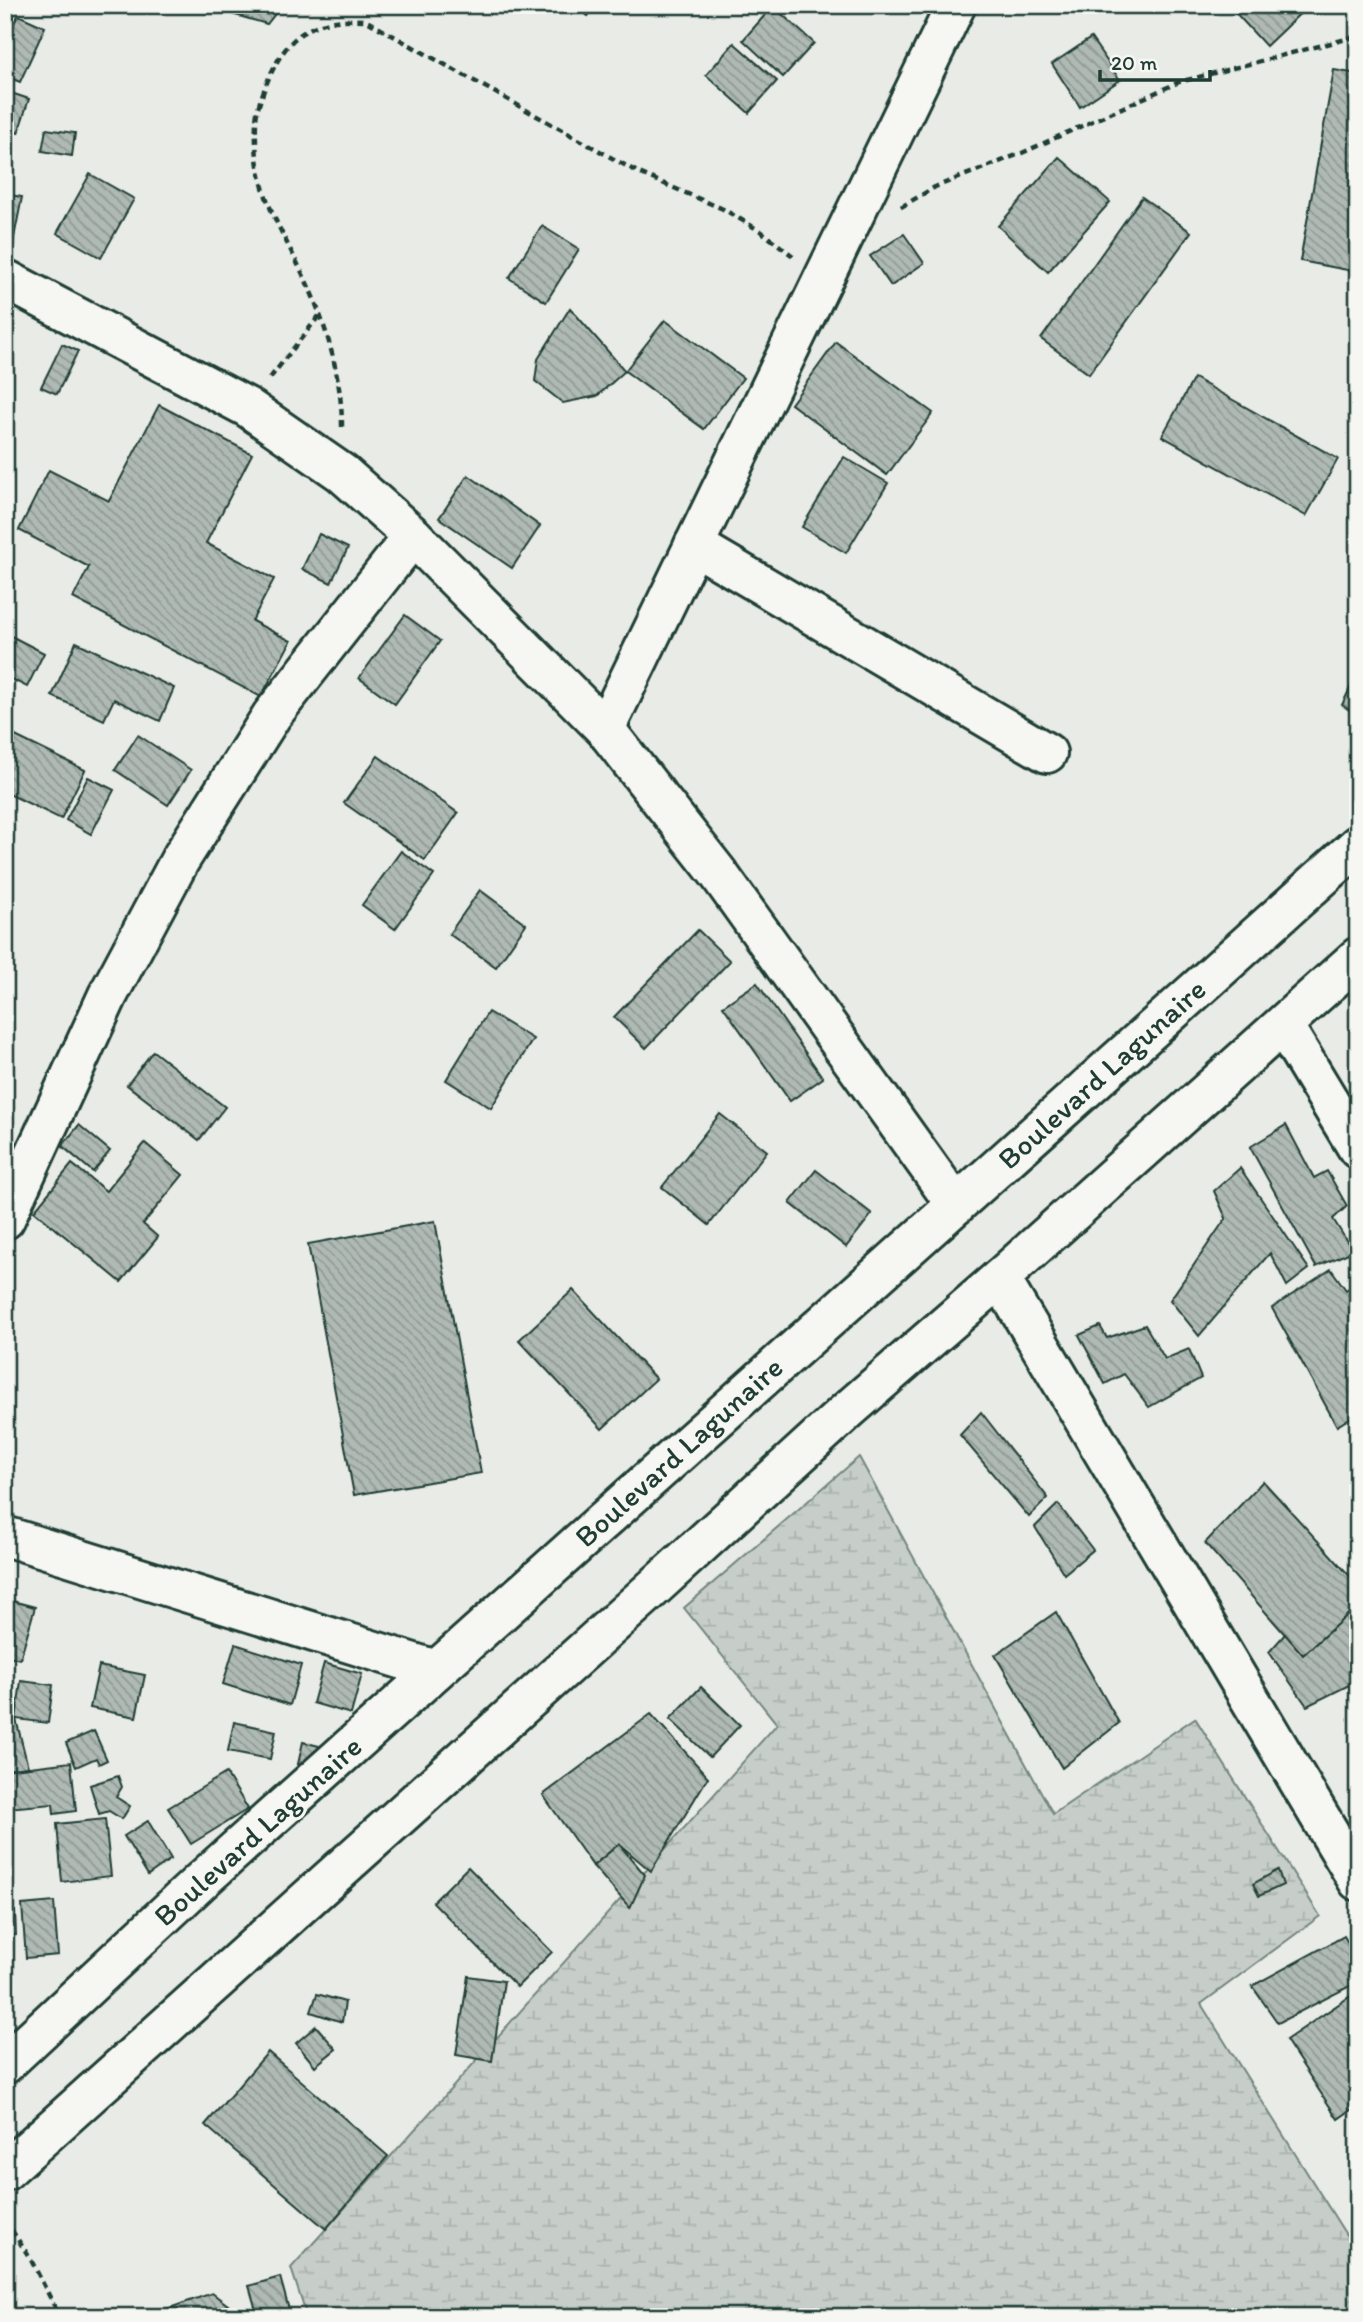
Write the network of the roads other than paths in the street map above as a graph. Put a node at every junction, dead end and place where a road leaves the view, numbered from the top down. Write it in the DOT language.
graph roads {
  1 [pos="956,5"];
  2 [pos="10,292"];
  3 [pos="414,536"];
  4 [pos="694,545"];
  5 [pos="605,729"];
  6 [pos="1047,753"];
  7 [pos="1358,845"];
  8 [pos="1358,957"];
  9 [pos="1283,1025"];
  10 [pos="1358,1149"];
  11 [pos="956,1205"];
  12 [pos="5,1219"];
  13 [pos="1000,1278"];
  14 [pos="5,1536"];
  15 [pos="436,1670"];
  16 [pos="1358,1881"];
  17 [pos="5,2064"];
  18 [pos="5,2171"];
  1 -- 4 [label="street"];
  2 -- 3 [label="street"];
  3 -- 5 [label="street"];
  3 -- 12 [label="street"];
  4 -- 5 [label="street"];
  4 -- 6 [label="street"];
  5 -- 11 [label="street"];
  7 -- 11 [label="street, Boulevard Lagunaire"];
  8 -- 9 [label="street"];
  9 -- 10 [label="street"];
  9 -- 13 [label="street"];
  11 -- 15 [label="street, Boulevard Lagunaire"];
  13 -- 16 [label="street"];
  13 -- 18 [label="street"];
  14 -- 15 [label="street"];
  15 -- 17 [label="street, Boulevard Lagunaire"];
}
